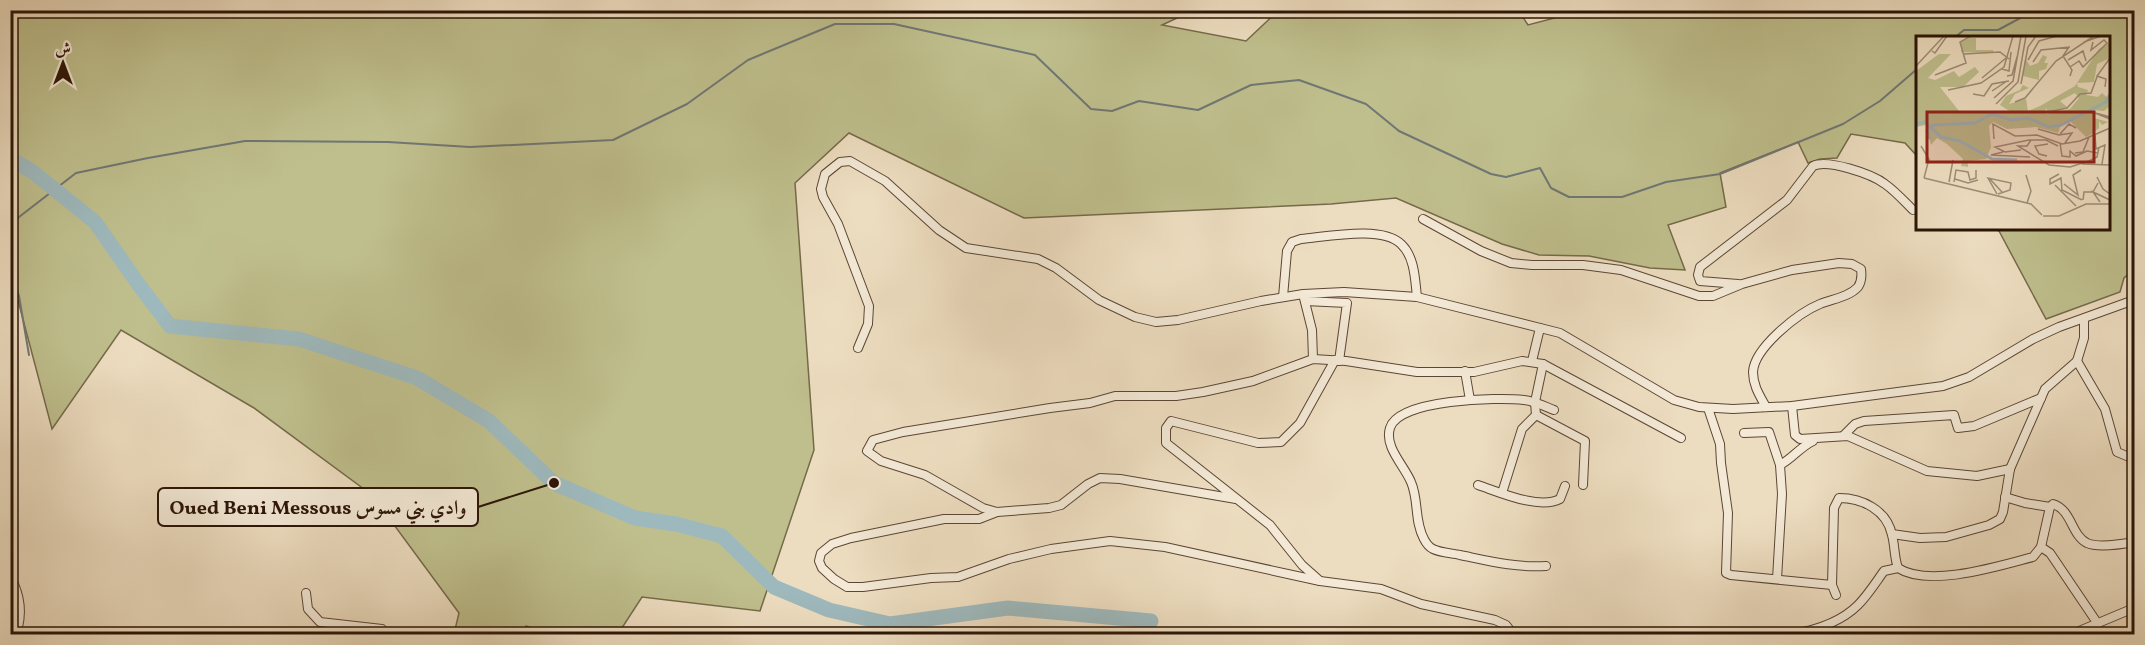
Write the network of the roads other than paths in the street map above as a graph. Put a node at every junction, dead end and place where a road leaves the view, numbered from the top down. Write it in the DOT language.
graph roads {
  1 [pos="1913,210"];
  2 [pos="1423,219"];
  3 [pos="1742,284"];
  4 [pos="1349,292"];
  5 [pos="1283,297"];
  6 [pos="1417,297"];
  7 [pos="1304,298"];
  8 [pos="2134,300"];
  9 [pos="1347,303"];
  10 [pos="2084,319"];
  11 [pos="1540,328"];
  12 [pos="858,348"];
  13 [pos="1313,359"];
  14 [pos="1337,360"];
  15 [pos="1532,361"];
  16 [pos="2077,361"];
  17 [pos="1543,364"];
  18 [pos="1465,371"];
  19 [pos="2042,397"];
  20 [pos="1470,400"];
  21 [pos="1535,402"];
  22 [pos="1792,406"];
  23 [pos="1766,407"];
  24 [pos="1708,408"];
  25 [pos="1554,410"];
  26 [pos="1536,415"];
  27 [pos="1744,432"];
  28 [pos="1842,437"];
  29 [pos="1681,438"];
  30 [pos="1816,439"];
  31 [pos="2134,459"];
  32 [pos="1780,465"];
  33 [pos="2010,469"];
  34 [pos="1478,485"];
  35 [pos="1583,485"];
  36 [pos="1565,486"];
  37 [pos="1502,493"];
  38 [pos="2005,497"];
  39 [pos="1236,499"];
  40 [pos="2050,507"];
  41 [pos="997,512"];
  42 [pos="1892,534"];
  43 [pos="2134,542"];
  44 [pos="2041,547"];
  45 [pos="1546,566"];
  46 [pos="1898,568"];
  47 [pos="10,576"];
  48 [pos="1777,579"];
  49 [pos="1320,581"];
  50 [pos="1832,585"];
  51 [pos="306,593"];
  52 [pos="1836,595"];
  53 [pos="2134,608"];
  54 [pos="332,624"];
  55 [pos="2098,624"];
  56 [pos="382,629"];
  57 [pos="16,634"];
  58 [pos="330,634"];
  59 [pos="1513,634"];
  60 [pos="1793,634"];
  61 [pos="2072,634"];
  1 -- 3 [label="street"];
  2 -- 3 [label="street"];
  3 -- 23 [label="street"];
  4 -- 6 [label="street"];
  4 -- 7 [label="street"];
  4 -- 9 [label="street"];
  5 -- 6 [label="street"];
  5 -- 7 [label="street"];
  5 -- 12 [label="street"];
  6 -- 11 [label="street"];
  7 -- 9 [label="street"];
  7 -- 13 [label="street"];
  8 -- 10 [label="street"];
  9 -- 14 [label="street"];
  10 -- 16 [label="street"];
  10 -- 22 [label="street"];
  11 -- 15 [label="street"];
  11 -- 24 [label="street"];
  13 -- 14 [label="street"];
  13 -- 41 [label="street"];
  14 -- 18 [label="street"];
  14 -- 39 [label="street"];
  15 -- 17 [label="street"];
  15 -- 18 [label="street"];
  16 -- 19 [label="street"];
  16 -- 31 [label="street"];
  17 -- 21 [label="street"];
  17 -- 29 [label="street"];
  18 -- 20 [label="street"];
  19 -- 28 [label="street"];
  19 -- 33 [label="street"];
  20 -- 21 [label="street"];
  20 -- 45 [label="street"];
  21 -- 25 [label="street"];
  21 -- 26 [label="street"];
  22 -- 23 [label="street"];
  22 -- 30 [label="street"];
  23 -- 24 [label="street"];
  24 -- 48 [label="street"];
  26 -- 35 [label="street"];
  26 -- 37 [label="street"];
  27 -- 32 [label="street"];
  28 -- 30 [label="street"];
  28 -- 33 [label="street"];
  30 -- 32 [label="street"];
  32 -- 48 [label="street"];
  33 -- 38 [label="street"];
  34 -- 37 [label="street"];
  36 -- 37 [label="street"];
  38 -- 40 [label="street"];
  38 -- 42 [label="street"];
  39 -- 41 [label="street"];
  39 -- 49 [label="street"];
  40 -- 43 [label="street"];
  40 -- 44 [label="street"];
  41 -- 49 [label="street"];
  42 -- 46 [label="street"];
  42 -- 50 [label="street"];
  44 -- 46 [label="street"];
  44 -- 55 [label="street"];
  46 -- 60 [label="street"];
  47 -- 57 [label="street"];
  48 -- 50 [label="street"];
  49 -- 59 [label="street"];
  50 -- 52 [label="street"];
  51 -- 54 [label="street"];
  53 -- 55 [label="street"];
  54 -- 56 [label="street"];
  54 -- 58 [label="street"];
  55 -- 61 [label="street"];
}
